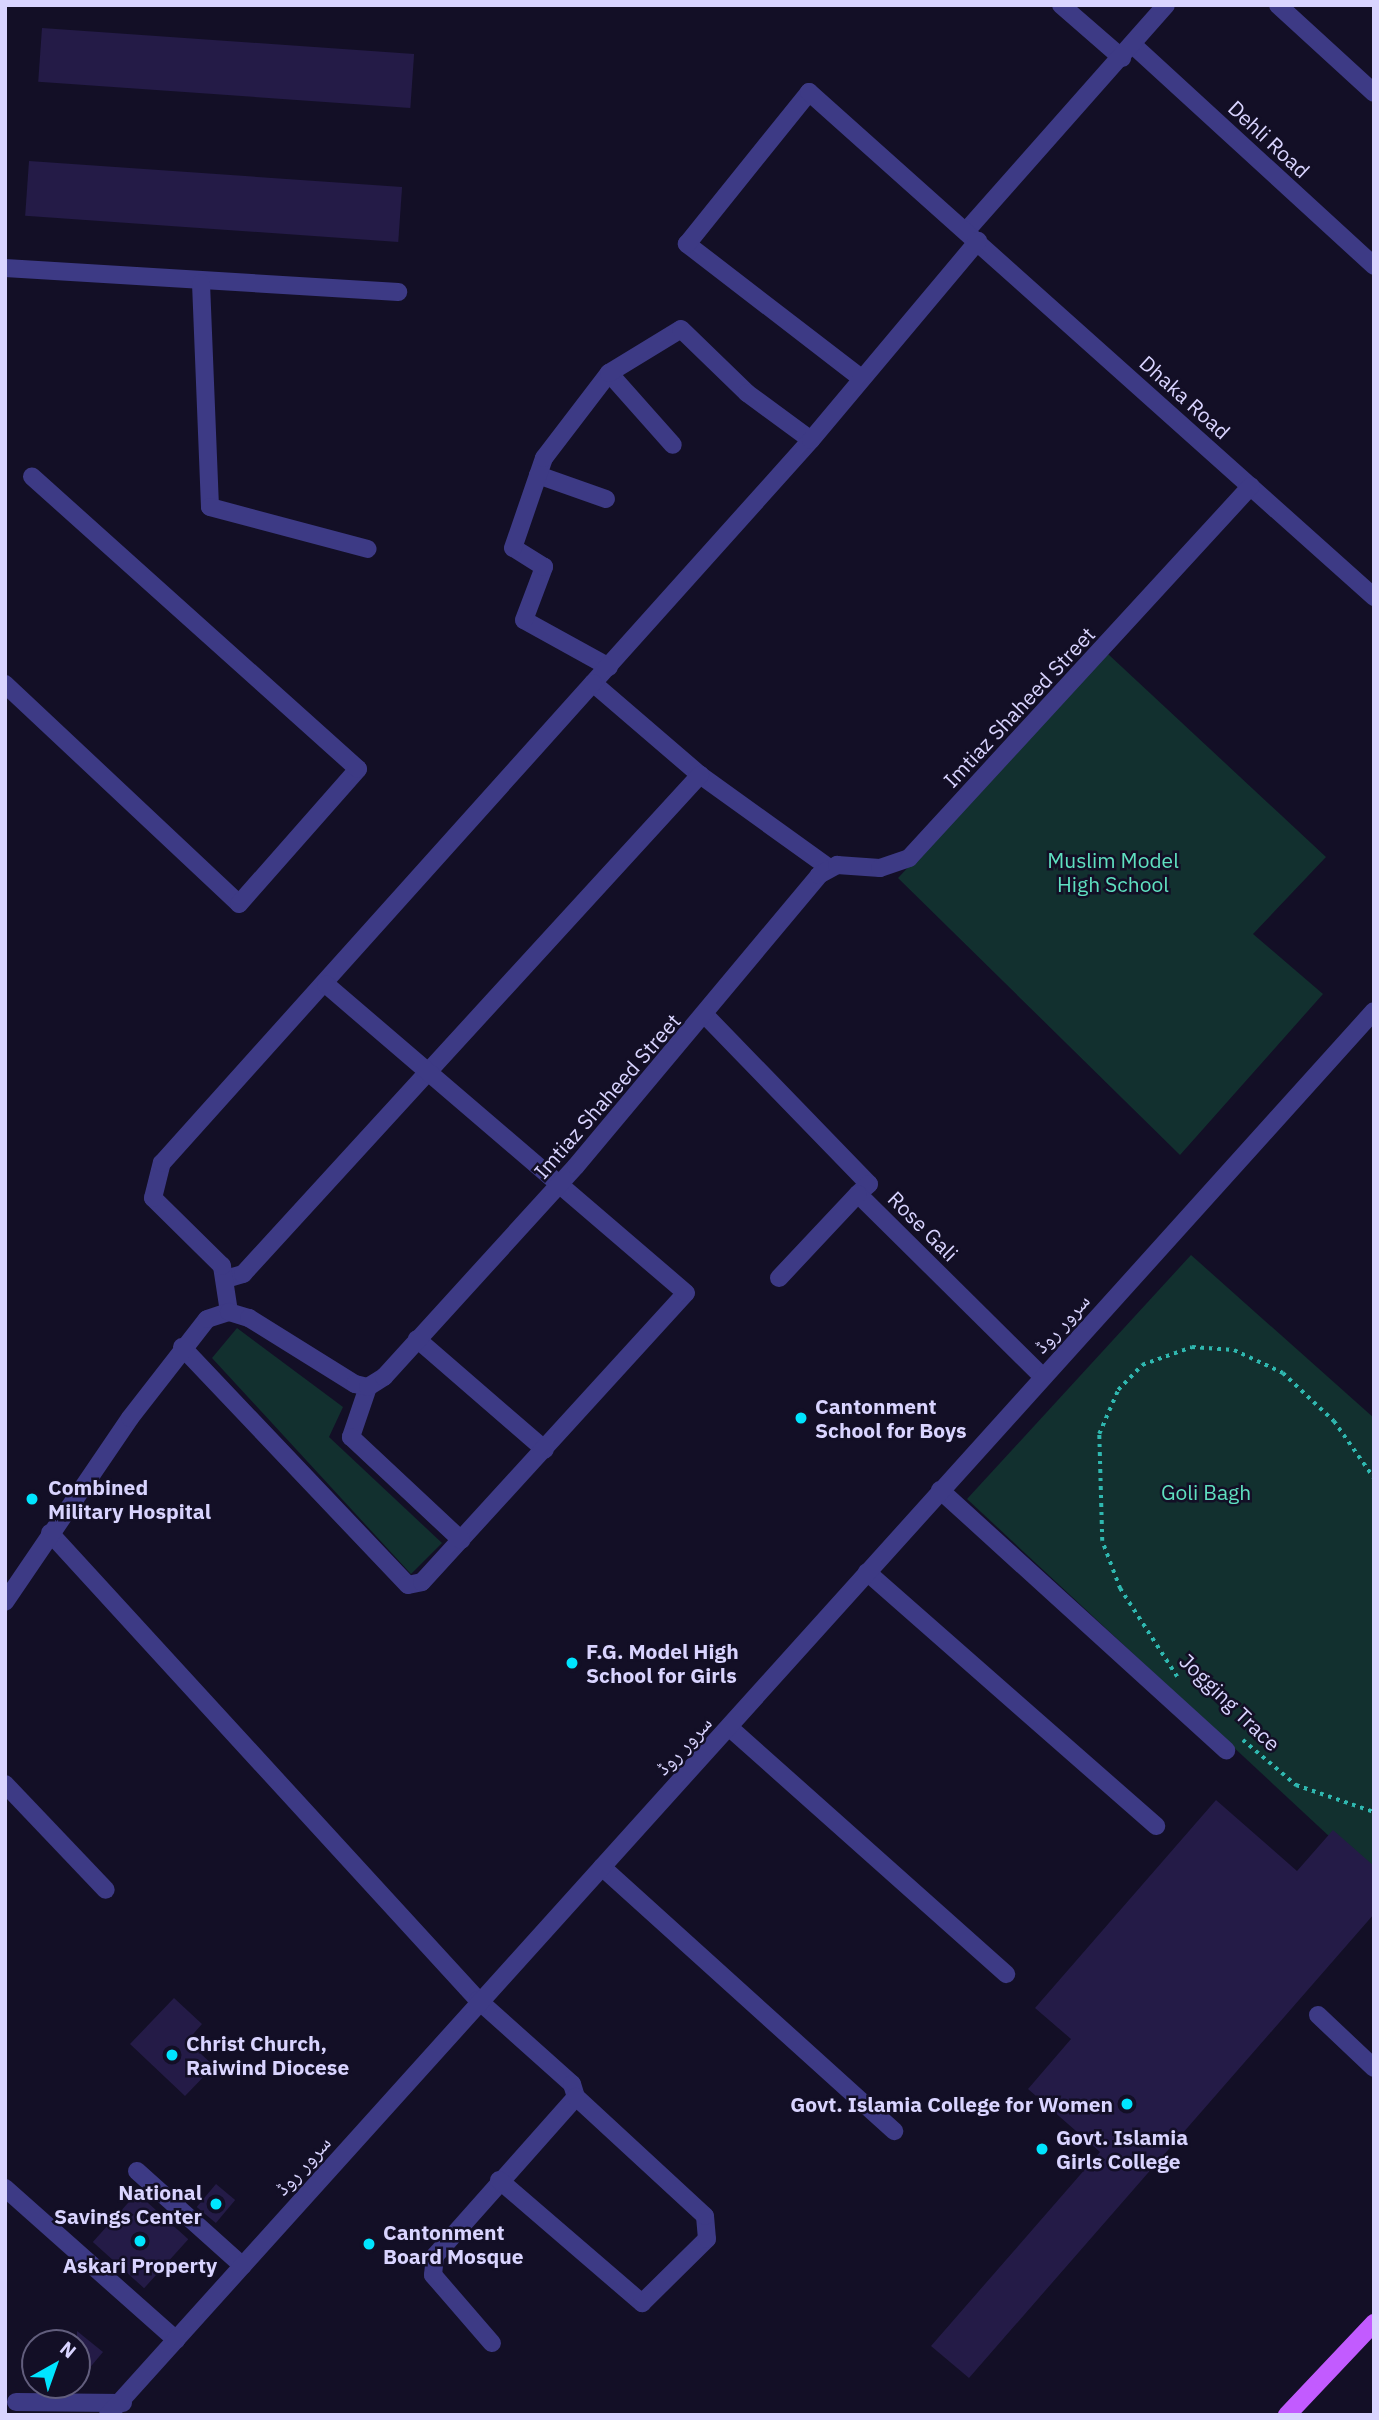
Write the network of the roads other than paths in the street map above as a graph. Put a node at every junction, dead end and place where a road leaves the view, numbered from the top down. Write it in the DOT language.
graph roads {
  1 [pos="1061,5"];
  2 [pos="1166,5"];
  3 [pos="1278,5"];
  4 [pos="1127,51"];
  5 [pos="1374,93"];
  6 [pos="972,235"];
  7 [pos="1374,266"];
  8 [pos="5,268"];
  9 [pos="201,282"];
  10 [pos="398,292"];
  11 [pos="609,373"];
  12 [pos="861,378"];
  13 [pos="811,440"];
  14 [pos="673,445"];
  15 [pos="538,475"];
  16 [pos="32,477"];
  17 [pos="1251,486"];
  18 [pos="606,499"];
  19 [pos="368,549"];
  20 [pos="1374,597"];
  21 [pos="610,667"];
  22 [pos="593,683"];
  23 [pos="5,684"];
  24 [pos="700,775"];
  25 [pos="828,867"];
  26 [pos="326,984"];
  27 [pos="1374,1010"];
  28 [pos="706,1016"];
  29 [pos="431,1072"];
  30 [pos="559,1185"];
  31 [pos="858,1194"];
  32 [pos="229,1278"];
  33 [pos="779,1278"];
  34 [pos="229,1312"];
  35 [pos="418,1339"];
  36 [pos="182,1348"];
  37 [pos="1043,1377"];
  38 [pos="368,1387"];
  39 [pos="545,1450"];
  40 [pos="940,1490"];
  41 [pos="50,1533"];
  42 [pos="461,1540"];
  43 [pos="867,1572"];
  44 [pos="5,1602"];
  45 [pos="730,1728"];
  46 [pos="1226,1750"];
  47 [pos="5,1784"];
  48 [pos="1156,1826"];
  49 [pos="602,1867"];
  50 [pos="106,1890"];
  51 [pos="1006,1974"];
  52 [pos="478,2000"];
  53 [pos="1318,2015"];
  54 [pos="1374,2068"];
  55 [pos="576,2097"];
  56 [pos="894,2131"];
  57 [pos="137,2171"];
  58 [pos="499,2180"];
  59 [pos="5,2188"];
  60 [pos="243,2266"];
  61 [pos="1374,2323"];
  62 [pos="176,2340"];
  63 [pos="492,2343"];
  64 [pos="10,2397"];
  65 [pos="123,2406"];
  66 [pos="31,2415"];
  67 [pos="108,2415"];
  68 [pos="1287,2415"];
  1 -- 4 [label="street, Dehli Road"];
  2 -- 4 [label="street"];
  3 -- 5 [label="street"];
  4 -- 6 [label="street"];
  4 -- 7 [label="street, Dehli Road"];
  6 -- 12 [label="street"];
  6 -- 12 [label="street, Dhaka Road"];
  6 -- 17 [label="street, Dhaka Road"];
  8 -- 9 [label="street"];
  9 -- 10 [label="street"];
  9 -- 19 [label="street"];
  11 -- 13 [label="street"];
  11 -- 14 [label="street"];
  11 -- 15 [label="street"];
  12 -- 13 [label="street"];
  13 -- 21 [label="street"];
  15 -- 18 [label="street"];
  15 -- 21 [label="street"];
  16 -- 23 [label="street"];
  17 -- 20 [label="street, Dhaka Road"];
  17 -- 25 [label="street, Imtiaz Shaheed Street"];
  21 -- 22 [label="street"];
  22 -- 24 [label="street"];
  22 -- 26 [label="street"];
  24 -- 25 [label="street"];
  24 -- 29 [label="street"];
  25 -- 28 [label="street, Imtiaz Shaheed Street"];
  26 -- 29 [label="street"];
  26 -- 32 [label="street"];
  27 -- 37 [label="street, سرور روڈ"];
  28 -- 30 [label="street, Imtiaz Shaheed Street"];
  28 -- 31 [label="street, Rose Gali"];
  29 -- 30 [label="street"];
  29 -- 32 [label="street"];
  30 -- 35 [label="street, Imtiaz Shaheed Street"];
  30 -- 39 [label="street"];
  31 -- 33 [label="street"];
  31 -- 37 [label="street, Rose Gali"];
  32 -- 34 [label="street"];
  34 -- 36 [label="street"];
  34 -- 38 [label="street"];
  35 -- 38 [label="street, Imtiaz Shaheed Street"];
  35 -- 39 [label="street"];
  36 -- 41 [label="street"];
  36 -- 42 [label="street"];
  37 -- 40 [label="street, سرور روڈ"];
  38 -- 42 [label="street"];
  39 -- 42 [label="street"];
  40 -- 43 [label="street, سرور روڈ"];
  40 -- 46 [label="street"];
  41 -- 44 [label="street"];
  41 -- 52 [label="street"];
  43 -- 45 [label="street, سرور روڈ"];
  43 -- 48 [label="street"];
  45 -- 49 [label="street, سرور روڈ"];
  45 -- 51 [label="street"];
  47 -- 50 [label="street"];
  49 -- 52 [label="street, سرور روڈ"];
  49 -- 56 [label="street"];
  52 -- 55 [label="street"];
  52 -- 60 [label="street, سرور روڈ"];
  53 -- 54 [label="street"];
  55 -- 58 [label="street"];
  55 -- 58 [label="street"];
  57 -- 60 [label="street"];
  58 -- 63 [label="street"];
  59 -- 62 [label="street"];
  60 -- 62 [label="street, سرور روڈ"];
  61 -- 68 [label="main road"];
  62 -- 65 [label="street, سرور روڈ"];
  64 -- 65 [label="street"];
  64 -- 66 [label="street"];
  65 -- 67 [label="street, سرور روڈ"];
}
